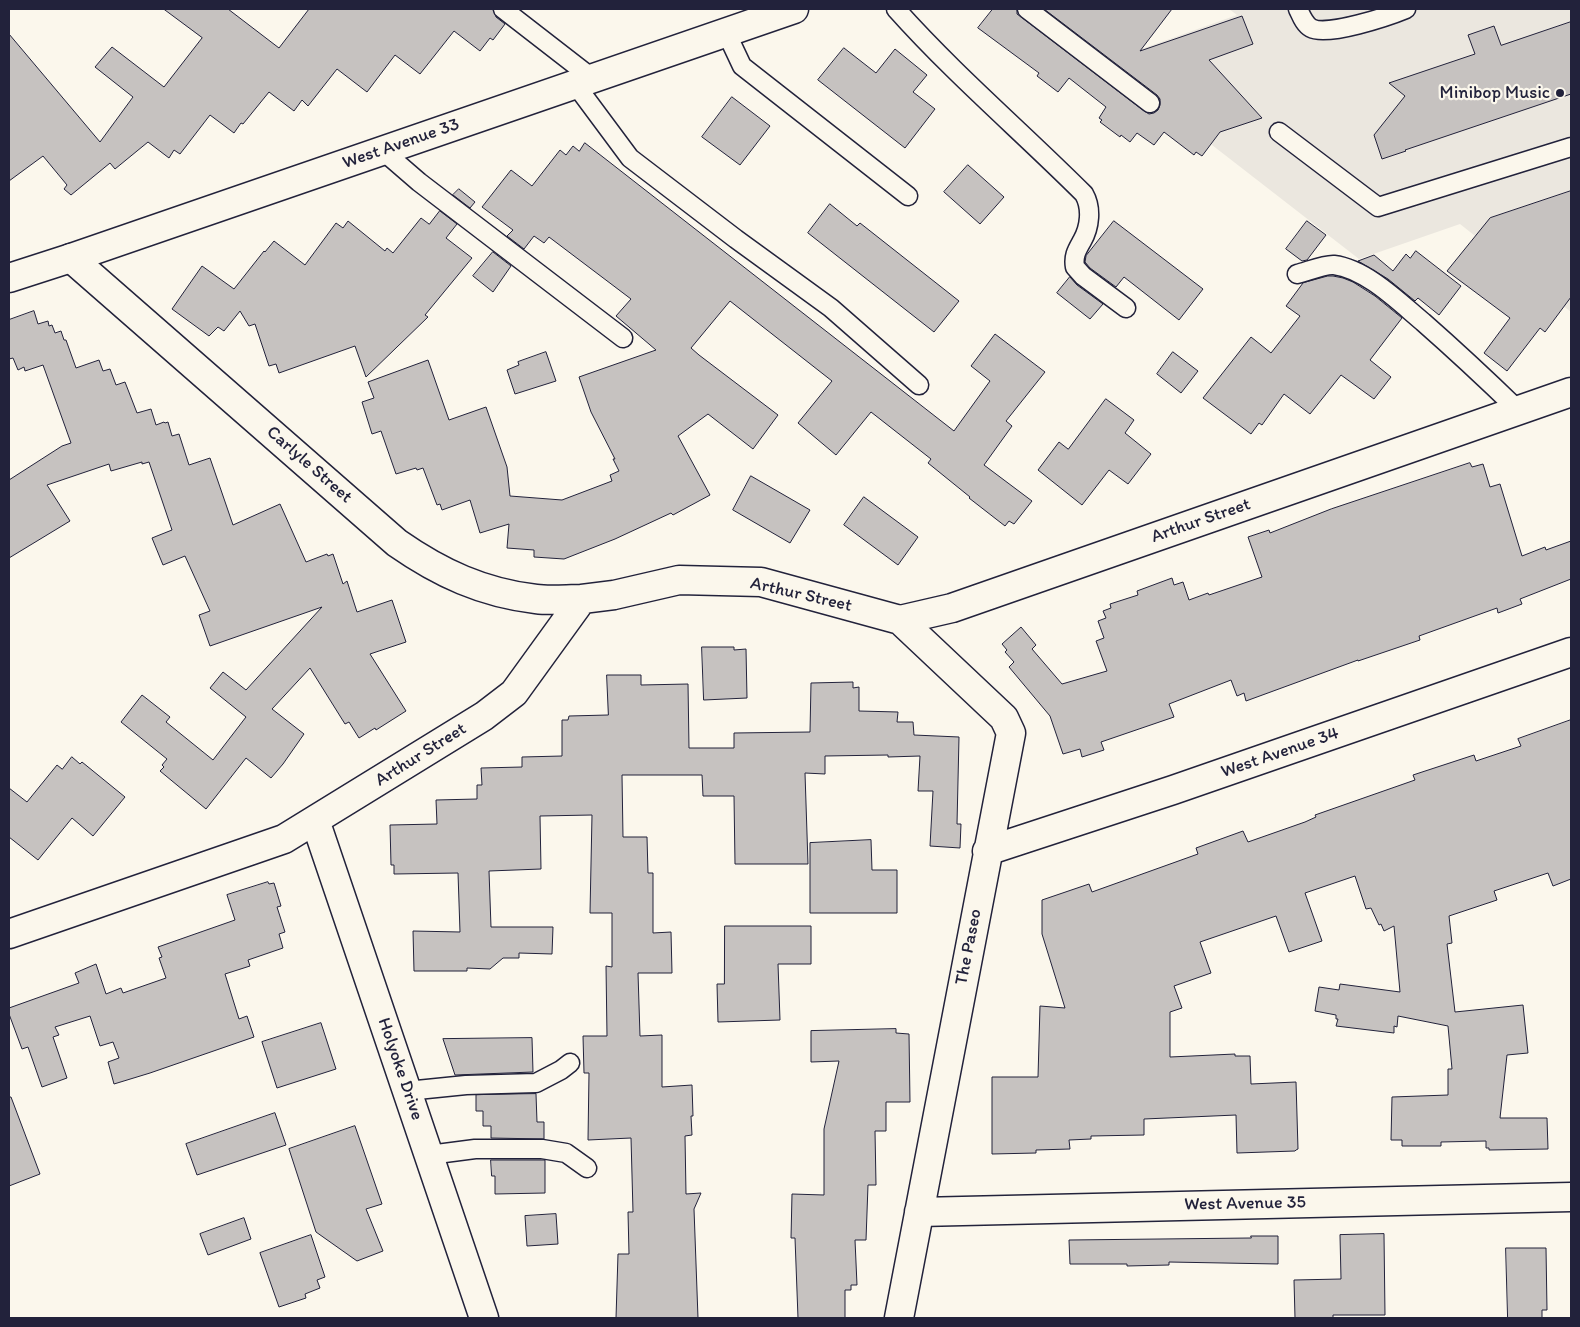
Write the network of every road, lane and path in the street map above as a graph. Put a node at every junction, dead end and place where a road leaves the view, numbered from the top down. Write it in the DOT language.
graph roads {
  1 [pos="503,9"];
  2 [pos="794,9"];
  3 [pos="896,9"];
  4 [pos="1027,9"];
  5 [pos="1298,9"];
  6 [pos="1406,9"];
  7 [pos="726,32"];
  8 [pos="584,81"];
  9 [pos="1150,103"];
  10 [pos="1279,132"];
  11 [pos="1571,147"];
  12 [pos="382,150"];
  13 [pos="908,196"];
  14 [pos="71,258"];
  15 [pos="1297,274"];
  16 [pos="9,278"];
  17 [pos="1126,308"];
  18 [pos="623,338"];
  19 [pos="919,385"];
  20 [pos="1571,392"];
  21 [pos="1518,410"];
  22 [pos="582,600"];
  23 [pos="900,620"];
  24 [pos="1571,652"];
  25 [pos="315,820"];
  26 [pos="987,851"];
  27 [pos="9,934"];
  28 [pos="570,1063"];
  29 [pos="407,1091"];
  30 [pos="429,1155"];
  31 [pos="587,1168"];
  32 [pos="1571,1197"];
  33 [pos="919,1212"];
  34 [pos="484,1318"];
  35 [pos="899,1318"];
  1 -- 8 [label="lane"];
  2 -- 7 [label="street, West Avenue 33"];
  3 -- 17 [label="lane"];
  4 -- 9 [label="lane"];
  5 -- 6 [label="lane"];
  7 -- 8 [label="street, West Avenue 33"];
  7 -- 13 [label="lane"];
  8 -- 12 [label="street, West Avenue 33"];
  8 -- 19 [label="lane"];
  10 -- 11 [label="lane"];
  12 -- 14 [label="street, West Avenue 33"];
  12 -- 18 [label="lane"];
  14 -- 16 [label="street, West Avenue 33"];
  14 -- 22 [label="street, Carlyle Street"];
  15 -- 21 [label="lane"];
  20 -- 21 [label="street, Arthur Street"];
  21 -- 23 [label="street, Arthur Street"];
  22 -- 23 [label="street, Arthur Street"];
  22 -- 25 [label="street, Arthur Street"];
  23 -- 26 [label="street, The Paseo"];
  24 -- 26 [label="street, West Avenue 34"];
  25 -- 27 [label="street, Arthur Street"];
  25 -- 29 [label="street, Holyoke Drive"];
  26 -- 33 [label="street, The Paseo"];
  28 -- 29 [label="lane"];
  29 -- 30 [label="street, Holyoke Drive"];
  30 -- 31 [label="lane"];
  30 -- 34 [label="street, Holyoke Drive"];
  32 -- 33 [label="street, West Avenue 35"];
  33 -- 35 [label="street, The Paseo"];
}
